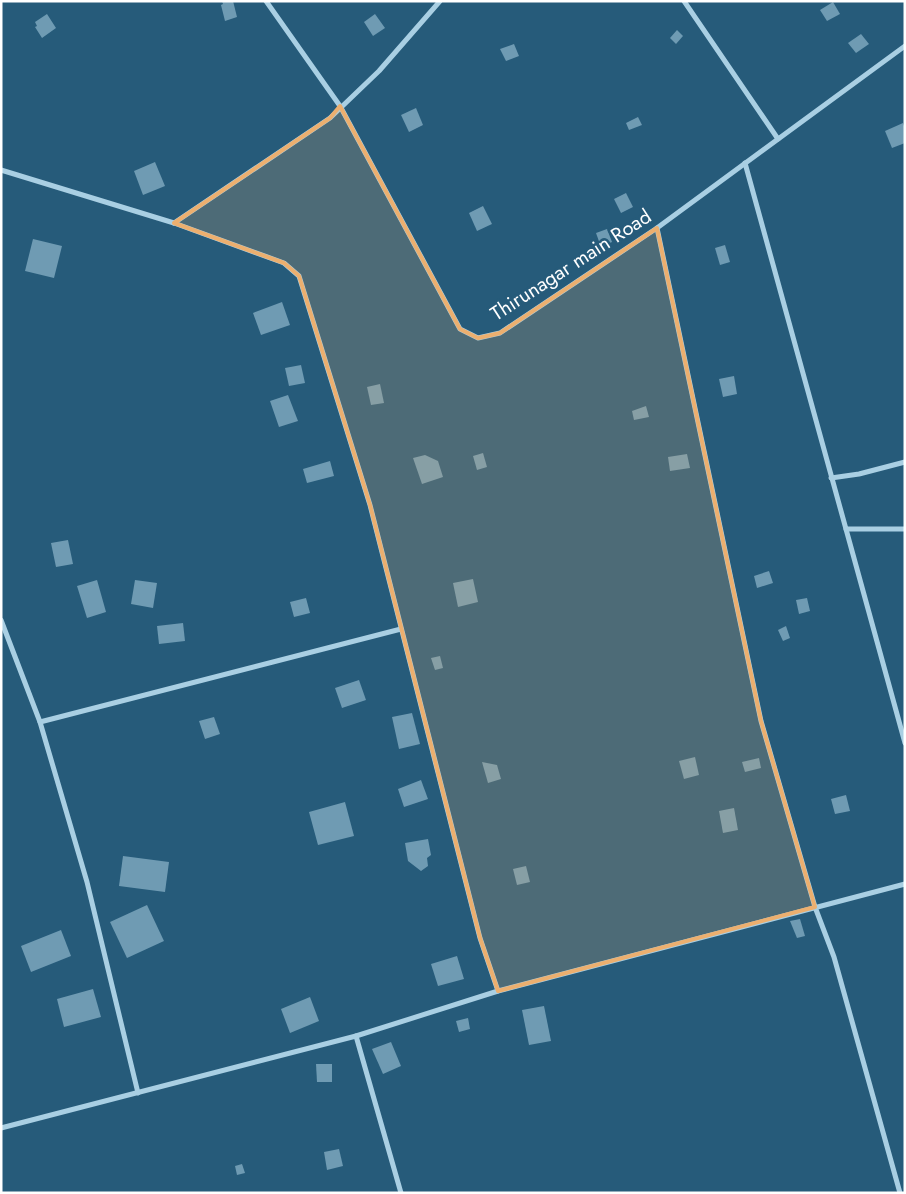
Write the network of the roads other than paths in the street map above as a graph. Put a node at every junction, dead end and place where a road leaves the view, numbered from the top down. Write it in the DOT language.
graph roads {
  1 [pos="266,1"];
  2 [pos="440,1"];
  3 [pos="684,1"];
  4 [pos="905,46"];
  5 [pos="340,106"];
  6 [pos="778,139"];
  7 [pos="745,163"];
  8 [pos="1,170"];
  9 [pos="174,222"];
  10 [pos="657,228"];
  11 [pos="905,462"];
  12 [pos="831,478"];
  13 [pos="846,529"];
  14 [pos="905,529"];
  15 [pos="1,620"];
  16 [pos="401,629"];
  17 [pos="40,722"];
  18 [pos="905,743"];
  19 [pos="905,884"];
  20 [pos="815,907"];
  21 [pos="498,991"];
  22 [pos="356,1036"];
  23 [pos="138,1093"];
  24 [pos="1,1128"];
  25 [pos="401,1193"];
  26 [pos="900,1193"];
  1 -- 5 [label="street, Thirunagar main Road"];
  2 -- 5 [label="street"];
  3 -- 6 [label="street"];
  4 -- 6 [label="street, Thirunagar main Road"];
  5 -- 9 [label="street"];
  5 -- 10 [label="street, Thirunagar main Road"];
  6 -- 7 [label="street, Thirunagar main Road"];
  7 -- 10 [label="street, Thirunagar main Road"];
  7 -- 12 [label="street"];
  8 -- 9 [label="street"];
  9 -- 16 [label="street"];
  10 -- 20 [label="street"];
  11 -- 12 [label="street"];
  12 -- 13 [label="street"];
  13 -- 14 [label="street"];
  13 -- 18 [label="street"];
  15 -- 17 [label="street"];
  16 -- 17 [label="street"];
  16 -- 21 [label="street"];
  17 -- 23 [label="street"];
  19 -- 20 [label="street"];
  20 -- 21 [label="street"];
  20 -- 26 [label="street"];
  21 -- 22 [label="street"];
  22 -- 23 [label="street"];
  22 -- 25 [label="street"];
  23 -- 24 [label="street"];
}
